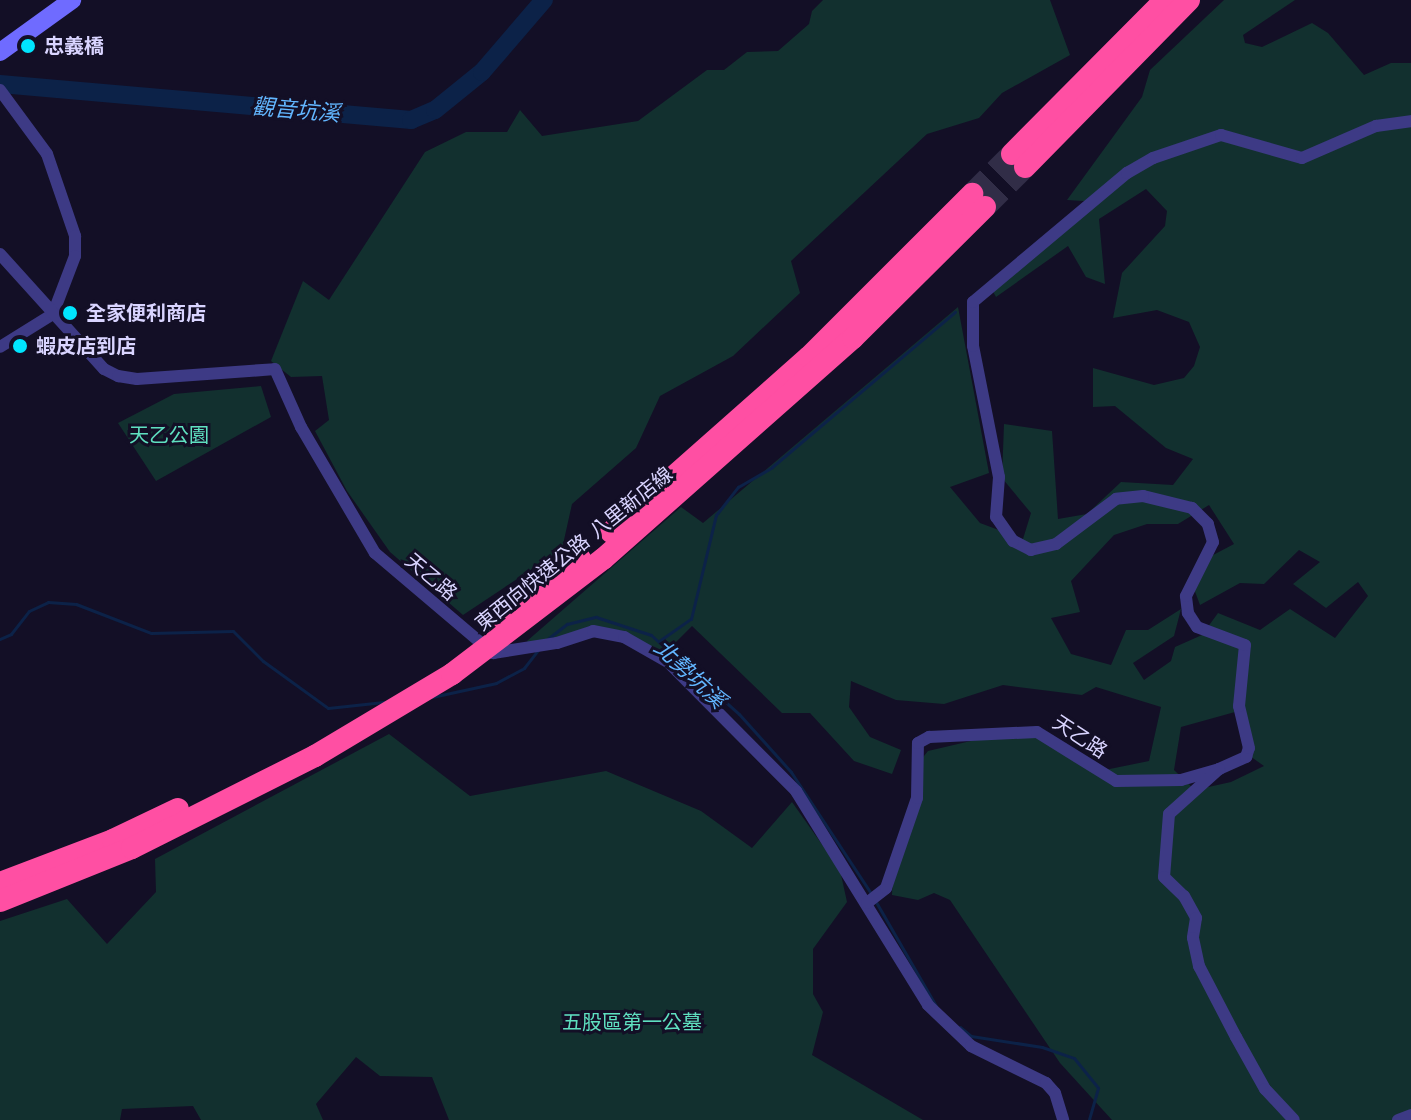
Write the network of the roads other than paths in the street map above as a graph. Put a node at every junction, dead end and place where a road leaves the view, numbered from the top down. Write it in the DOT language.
graph roads {
  1 [pos="72,0"];
  2 [pos="1165,0"];
  3 [pos="1189,0"];
  4 [pos="0,52"];
  5 [pos="1109,65"];
  6 [pos="4,95"];
  7 [pos="1411,121"];
  8 [pos="1019,160"];
  9 [pos="979,201"];
  10 [pos="0,254"];
  11 [pos="53,314"];
  12 [pos="0,347"];
  13 [pos="598,553"];
  14 [pos="1219,769"];
  15 [pos="0,883"];
  16 [pos="0,901"];
  17 [pos="867,903"];
  18 [pos="1411,1115"];
  19 [pos="1063,1120"];
  20 [pos="1294,1120"];
  21 [pos="1398,1120"];
  1 -- 4 [label="street"];
  2 -- 5 [label="highway"];
  3 -- 5 [label="highway"];
  5 -- 8 [label="highway"];
  6 -- 11 [label="street"];
  7 -- 14 [label="street"];
  9 -- 13 [label="highway, 東西向快速公路 八里新店線"];
  10 -- 11 [label="street, 天乙路"];
  11 -- 12 [label="street"];
  11 -- 17 [label="street, 天乙路"];
  13 -- 15 [label="highway, 東西向快速公路 八里新店線, bridge"];
  13 -- 16 [label="highway, 東西向快速公路 八里新店線, bridge"];
  14 -- 17 [label="street, 天乙路"];
  14 -- 20 [label="street"];
  17 -- 19 [label="street, 天乙路"];
  18 -- 21 [label="street"];
}
